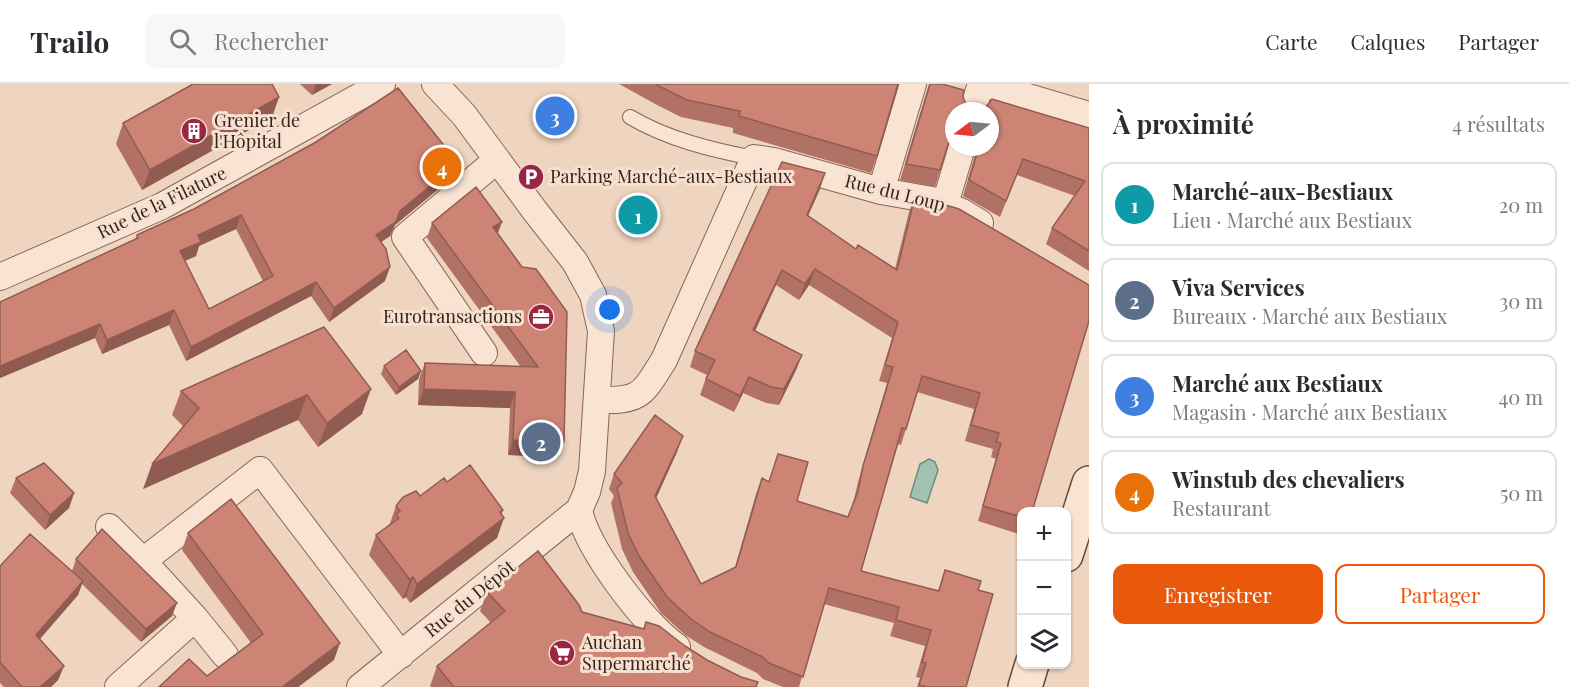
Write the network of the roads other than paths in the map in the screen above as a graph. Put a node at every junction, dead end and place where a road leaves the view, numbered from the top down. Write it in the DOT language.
graph roads {
  1 [pos="382,84"];
  2 [pos="435,84"];
  3 [pos="914,84"];
  4 [pos="982,84"];
  5 [pos="975,102"];
  6 [pos="1089,115"];
  7 [pos="630,117"];
  8 [pos="959,156"];
  9 [pos="754,158"];
  10 [pos="497,160"];
  11 [pos="880,191"];
  12 [pos="945,204"];
  13 [pos="1000,234"];
  14 [pos="0,277"];
  15 [pos="483,353"];
  16 [pos="598,400"];
  17 [pos="1089,483"];
  18 [pos="579,510"];
  19 [pos="109,527"];
  20 [pos="1071,539"];
  21 [pos="142,561"];
  22 [pos="195,618"];
  23 [pos="225,655"];
  24 [pos="401,656"];
  25 [pos="700,662"];
  26 [pos="1030,669"];
  27 [pos="118,687"];
  28 [pos="360,687"];
  29 [pos="1025,687"];
  1 -- 14 [label="street, Rue de la Filature"];
  2 -- 10 [label="street"];
  3 -- 11 [label="street"];
  4 -- 5 [label="street"];
  4 -- 6 [label="street"];
  7 -- 9 [label="lane"];
  8 -- 12 [label="street"];
  9 -- 11 [label="street, Rue du Loup"];
  9 -- 16 [label="street"];
  10 -- 15 [label="street"];
  10 -- 16 [label="street"];
  11 -- 12 [label="street, Rue du Loup"];
  12 -- 13 [label="street, Rue du Loup"];
  16 -- 18 [label="street"];
  17 -- 20 [label="street"];
  18 -- 24 [label="street, Rue du Dépôt"];
  18 -- 25 [label="street"];
  19 -- 21 [label="street"];
  21 -- 22 [label="street"];
  21 -- 24 [label="street"];
  22 -- 23 [label="street"];
  22 -- 27 [label="street"];
  24 -- 28 [label="street, Rue du Dépôt"];
  26 -- 29 [label="street"];
}
